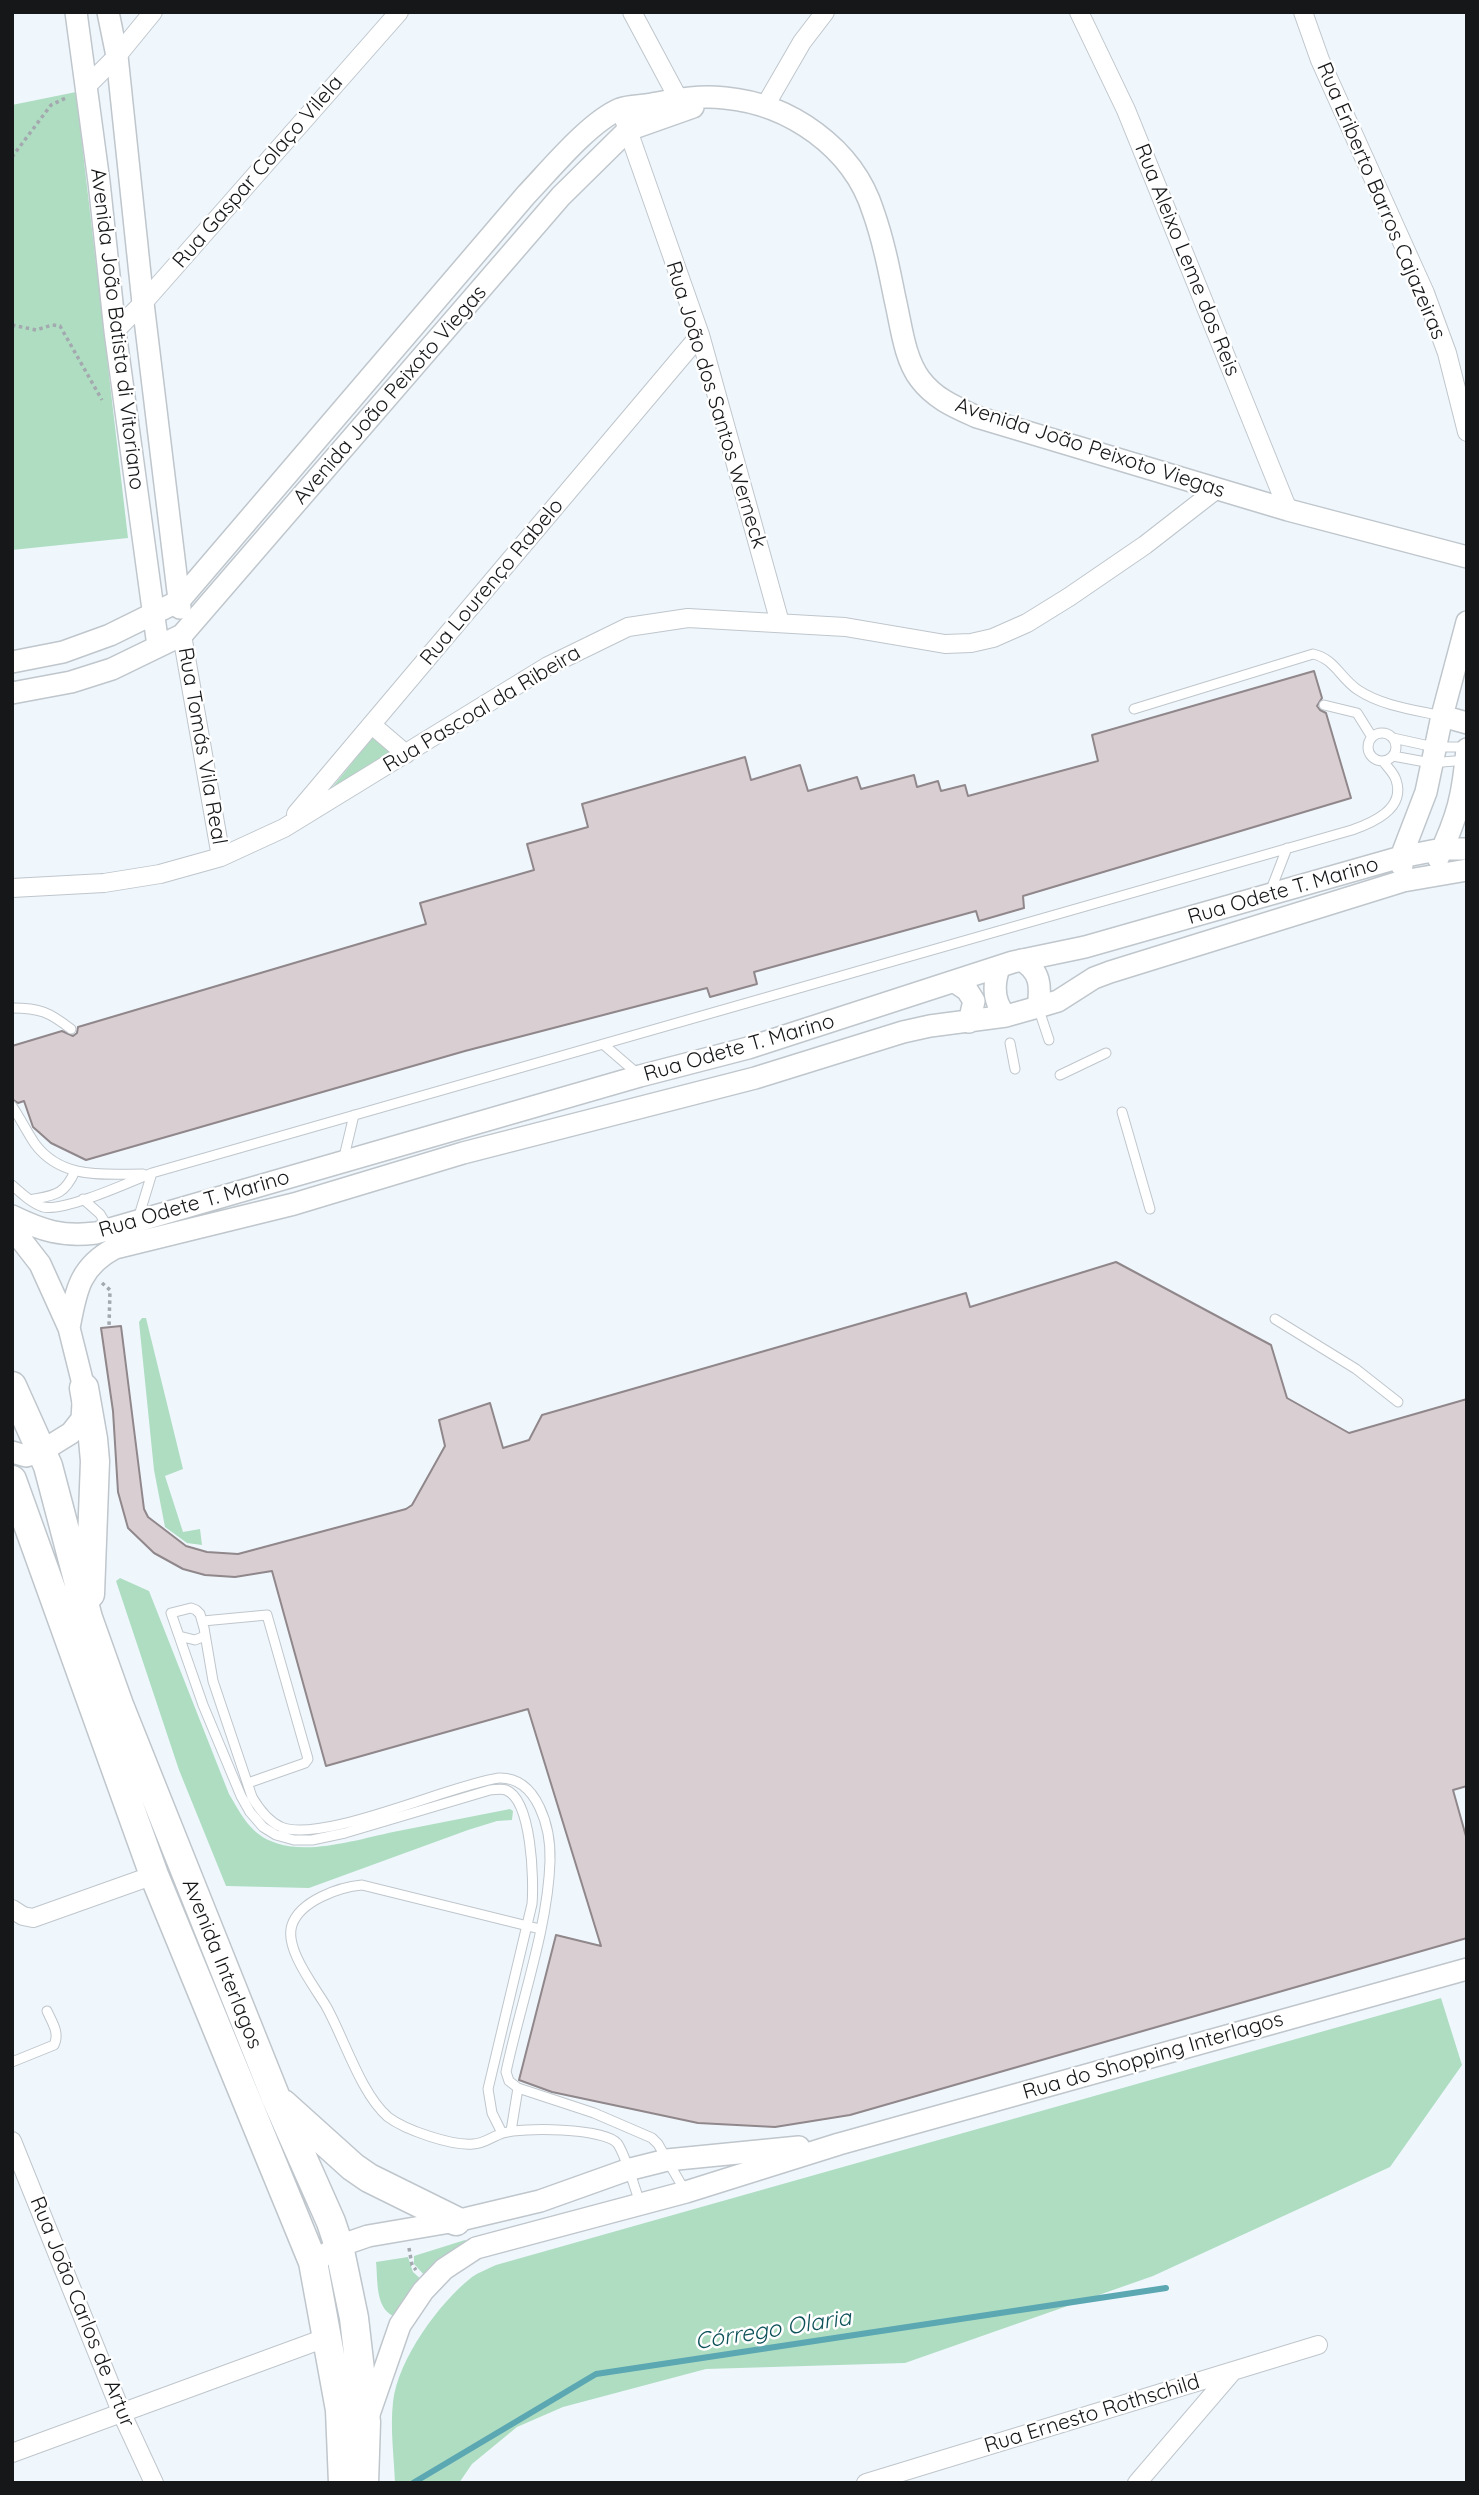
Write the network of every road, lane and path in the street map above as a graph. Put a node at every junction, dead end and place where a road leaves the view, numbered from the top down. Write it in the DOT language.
graph roads {
  1 [pos="76,12"];
  2 [pos="108,12"];
  3 [pos="153,12"];
  4 [pos="399,12"];
  5 [pos="632,12"];
  6 [pos="825,12"];
  7 [pos="1079,12"];
  8 [pos="1303,12"];
  9 [pos="117,56"];
  10 [pos="85,88"];
  11 [pos="678,98"];
  12 [pos="765,106"];
  13 [pos="620,110"];
  14 [pos="628,130"];
  15 [pos="12,157"];
  16 [pos="143,303"];
  17 [pos="12,325"];
  18 [pos="115,331"];
  19 [pos="700,335"];
  20 [pos="103,401"];
  21 [pos="1467,432"];
  22 [pos="1217,489"];
  23 [pos="1288,510"];
  24 [pos="1463,561"];
  25 [pos="179,601"];
  26 [pos="154,614"];
  27 [pos="1467,622"];
  28 [pos="780,623"];
  29 [pos="182,635"];
  30 [pos="158,646"];
  31 [pos="12,662"];
  32 [pos="12,693"];
  33 [pos="1324,705"];
  34 [pos="1134,709"];
  35 [pos="1442,716"];
  36 [pos="1467,723"];
  37 [pos="372,725"];
  38 [pos="1372,737"];
  39 [pos="1393,738"];
  40 [pos="1466,752"];
  41 [pos="406,754"];
  42 [pos="1433,755"];
  43 [pos="1393,756"];
  44 [pos="1382,761"];
  45 [pos="1465,791"];
  46 [pos="284,828"];
  47 [pos="1287,848"];
  48 [pos="1442,849"];
  49 [pos="1467,849"];
  50 [pos="221,857"];
  51 [pos="1401,857"];
  52 [pos="1467,870"];
  53 [pos="1429,876"];
  54 [pos="1403,881"];
  55 [pos="12,888"];
  56 [pos="1269,896"];
  57 [pos="1021,960"];
  58 [pos="999,968"];
  59 [pos="956,982"];
  60 [pos="1038,1007"];
  61 [pos="12,1008"];
  62 [pos="1006,1016"];
  63 [pos="969,1022"];
  64 [pos="71,1029"];
  65 [pos="1049,1040"];
  66 [pos="603,1044"];
  67 [pos="1010,1044"];
  68 [pos="1106,1053"];
  69 [pos="1014,1069"];
  70 [pos="1060,1075"];
  71 [pos="640,1076"];
  72 [pos="12,1106"];
  73 [pos="1122,1112"];
  74 [pos="354,1115"];
  75 [pos="343,1162"];
  76 [pos="75,1171"];
  77 [pos="152,1174"];
  78 [pos="12,1185"];
  79 [pos="83,1199"];
  80 [pos="30,1200"];
  81 [pos="1150,1209"];
  82 [pos="12,1216"];
  83 [pos="137,1222"];
  84 [pos="12,1228"];
  85 [pos="109,1229"];
  86 [pos="87,1270"];
  87 [pos="1275,1319"];
  88 [pos="108,1327"];
  89 [pos="69,1328"];
  90 [pos="12,1386"];
  91 [pos="84,1388"];
  92 [pos="1398,1402"];
  93 [pos="42,1451"];
  94 [pos="12,1452"];
  95 [pos="12,1480"];
  96 [pos="88,1618"];
  97 [pos="202,1621"];
  98 [pos="179,1636"];
  99 [pos="205,1636"];
  100 [pos="499,1778"];
  101 [pos="248,1783"];
  102 [pos="493,1790"];
  103 [pos="154,1875"];
  104 [pos="12,1909"];
  105 [pos="527,1925"];
  106 [pos="540,1929"];
  107 [pos="1467,1969"];
  108 [pos="47,2011"];
  109 [pos="12,2062"];
  110 [pos="518,2088"];
  111 [pos="276,2098"];
  112 [pos="506,2132"];
  113 [pos="12,2141"];
  114 [pos="839,2144"];
  115 [pos="667,2160"];
  116 [pos="627,2170"];
  117 [pos="686,2192"];
  118 [pos="640,2203"];
  119 [pos="456,2221"];
  120 [pos="408,2229"];
  121 [pos="339,2246"];
  122 [pos="313,2262"];
  123 [pos="430,2284"];
  124 [pos="328,2337"];
  125 [pos="1318,2345"];
  126 [pos="1233,2371"];
  127 [pos="122,2414"];
  128 [pos="366,2422"];
  129 [pos="12,2453"];
  130 [pos="153,2483"];
  131 [pos="343,2483"];
  132 [pos="364,2483"];
  133 [pos="866,2483"];
  134 [pos="1137,2483"];
  1 -- 10 [label="street, Avenida João Batista di Vitoriano"];
  2 -- 9 [label="street, Avenida João Batista di Vitoriano"];
  3 -- 9 [label="street"];
  4 -- 16 [label="street, Rua Gaspar Colaço Vilela"];
  5 -- 11 [label="street"];
  6 -- 12 [label="street"];
  7 -- 23 [label="street, Rua Aleixo Leme dos Reis"];
  8 -- 21 [label="street, Rua Eriberto Barros Cajazeiras"];
  9 -- 10 [label="street"];
  9 -- 16 [label="street, Avenida João Batista di Vitoriano"];
  10 -- 15 [label="path"];
  10 -- 18 [label="street, Avenida João Batista di Vitoriano"];
  11 -- 12 [label="street, Avenida João Peixoto Viegas"];
  11 -- 13 [label="street, Avenida João Peixoto Viegas"];
  12 -- 14 [label="street, Avenida João Peixoto Viegas"];
  12 -- 22 [label="street, Avenida João Peixoto Viegas"];
  13 -- 14 [label="street, Rua João dos Santos Werneck"];
  13 -- 25 [label="street, Avenida João Peixoto Viegas"];
  14 -- 19 [label="street, Rua João dos Santos Werneck"];
  14 -- 29 [label="street, Avenida João Peixoto Viegas"];
  16 -- 18 [label="street, Rua Gaspar Colaço Vilela"];
  16 -- 25 [label="street, Avenida João Batista di Vitoriano"];
  17 -- 20 [label="path"];
  18 -- 26 [label="street, Avenida João Batista di Vitoriano"];
  19 -- 28 [label="street, Rua João dos Santos Werneck"];
  19 -- 37 [label="street, Rua Lourenço Rabelo"];
  22 -- 23 [label="street, Avenida João Peixoto Viegas"];
  22 -- 28 [label="street, Rua Pascoal da Ribeira"];
  23 -- 24 [label="street, Avenida João Peixoto Viegas"];
  25 -- 26 [label="street, Avenida João Peixoto Viegas"];
  25 -- 29 [label="street, Avenida João Batista di Vitoriano"];
  26 -- 30 [label="street, Avenida João Batista di Vitoriano"];
  26 -- 31 [label="street, Avenida João Peixoto Viegas"];
  27 -- 35 [label="street"];
  28 -- 41 [label="street, Rua Pascoal da Ribeira"];
  29 -- 30 [label="street, Avenida João Peixoto Viegas"];
  29 -- 50 [label="street, Rua Tomás Vila Real"];
  30 -- 32 [label="street, Avenida João Peixoto Viegas"];
  33 -- 38 [label="lane"];
  34 -- 35 [label="lane"];
  35 -- 36 [label="street"];
  35 -- 42 [label="street"];
  37 -- 41 [label="street"];
  37 -- 46 [label="street, Rua Lourenço Rabelo"];
  38 -- 39 [label="lane"];
  38 -- 44 [label="lane"];
  39 -- 42 [label="lane"];
  39 -- 43 [label="lane"];
  40 -- 42 [label="lane"];
  40 -- 42 [label="lane"];
  40 -- 45 [label="street"];
  41 -- 46 [label="street, Rua Pascoal da Ribeira"];
  42 -- 43 [label="lane"];
  42 -- 51 [label="street"];
  43 -- 44 [label="lane"];
  44 -- 47 [label="lane"];
  45 -- 48 [label="street"];
  46 -- 50 [label="street, Rua Pascoal da Ribeira"];
  47 -- 56 [label="lane"];
  47 -- 66 [label="lane"];
  48 -- 49 [label="street, Rua Odete T. Marino"];
  48 -- 51 [label="street, Rua Odete T. Marino"];
  48 -- 53 [label="street"];
  50 -- 55 [label="street, Rua Pascoal da Ribeira"];
  51 -- 54 [label="street"];
  51 -- 56 [label="street, Rua Odete T. Marino"];
  52 -- 53 [label="street, Rua Odete T. Marino"];
  53 -- 54 [label="street, Rua Odete T. Marino"];
  54 -- 60 [label="street, Rua Odete T. Marino"];
  56 -- 57 [label="street, Rua Odete T. Marino"];
  57 -- 58 [label="street, Rua Odete T. Marino"];
  57 -- 60 [label="street"];
  58 -- 59 [label="street, Rua Odete T. Marino"];
  58 -- 62 [label="street"];
  59 -- 63 [label="street"];
  59 -- 71 [label="street, Rua Odete T. Marino"];
  60 -- 62 [label="street, Rua Odete T. Marino"];
  60 -- 65 [label="lane"];
  61 -- 64 [label="lane"];
  62 -- 63 [label="street, Rua Odete T. Marino"];
  63 -- 86 [label="street, Rua Odete T. Marino"];
  66 -- 71 [label="lane"];
  66 -- 74 [label="lane"];
  67 -- 69 [label="lane"];
  68 -- 70 [label="lane"];
  71 -- 75 [label="street, Rua Odete T. Marino"];
  72 -- 76 [label="lane"];
  73 -- 81 [label="lane"];
  74 -- 75 [label="lane"];
  74 -- 77 [label="lane"];
  75 -- 83 [label="street, Rua Odete T. Marino"];
  76 -- 77 [label="lane"];
  76 -- 80 [label="lane"];
  77 -- 79 [label="lane"];
  77 -- 83 [label="lane"];
  78 -- 80 [label="lane"];
  79 -- 80 [label="lane"];
  79 -- 85 [label="lane"];
  82 -- 85 [label="street, Rua Odete T. Marino"];
  83 -- 85 [label="street, Rua Odete T. Marino"];
  84 -- 89 [label="street"];
  86 -- 88 [label="path"];
  86 -- 89 [label="street, Rua Odete T. Marino"];
  87 -- 92 [label="lane"];
  89 -- 91 [label="street"];
  90 -- 93 [label="main road, Avenida Interlagos"];
  91 -- 93 [label="street"];
  91 -- 96 [label="main road"];
  93 -- 94 [label="street"];
  93 -- 96 [label="main road, Avenida Interlagos"];
  95 -- 103 [label="main road, Avenida Interlagos"];
  96 -- 111 [label="main road, Avenida Interlagos"];
  97 -- 98 [label="lane"];
  97 -- 99 [label="lane"];
  97 -- 101 [label="lane"];
  98 -- 99 [label="lane"];
  98 -- 102 [label="lane"];
  99 -- 101 [label="lane"];
  100 -- 101 [label="lane"];
  100 -- 102 [label="lane"];
  100 -- 106 [label="lane"];
  102 -- 105 [label="lane"];
  103 -- 104 [label="street"];
  103 -- 122 [label="main road, Avenida Interlagos"];
  105 -- 106 [label="lane"];
  105 -- 112 [label="lane"];
  105 -- 112 [label="lane"];
  106 -- 110 [label="lane"];
  107 -- 114 [label="street, Rua do Shopping Interlagos"];
  108 -- 109 [label="lane"];
  110 -- 112 [label="lane"];
  110 -- 115 [label="lane"];
  111 -- 119 [label="main road"];
  111 -- 121 [label="main road, Avenida Interlagos"];
  112 -- 116 [label="lane"];
  113 -- 127 [label="street, Rua João Carlos de Artur"];
  114 -- 115 [label="street, Rua do Shopping Interlagos"];
  114 -- 117 [label="street, Rua do Shopping Interlagos"];
  115 -- 116 [label="street, Rua do Shopping Interlagos"];
  115 -- 117 [label="lane"];
  116 -- 118 [label="lane"];
  116 -- 119 [label="street, Rua do Shopping Interlagos"];
  117 -- 118 [label="street, Rua do Shopping Interlagos"];
  118 -- 123 [label="street, Rua do Shopping Interlagos"];
  119 -- 120 [label="street, Rua do Shopping Interlagos"];
  120 -- 121 [label="street, Rua do Shopping Interlagos"];
  120 -- 123 [label="path"];
  121 -- 122 [label="street, Rua do Shopping Interlagos"];
  121 -- 128 [label="main road, Avenida Interlagos"];
  122 -- 124 [label="main road, Avenida Interlagos"];
  123 -- 128 [label="street, Rua do Shopping Interlagos"];
  124 -- 127 [label="street"];
  124 -- 131 [label="main road, Avenida Interlagos"];
  125 -- 126 [label="street, Rua Ernesto Rothschild"];
  126 -- 133 [label="street, Rua Ernesto Rothschild"];
  126 -- 134 [label="street"];
  127 -- 129 [label="street"];
  127 -- 130 [label="street, Rua João Carlos de Artur"];
  128 -- 132 [label="main road, Avenida Interlagos"];
}
